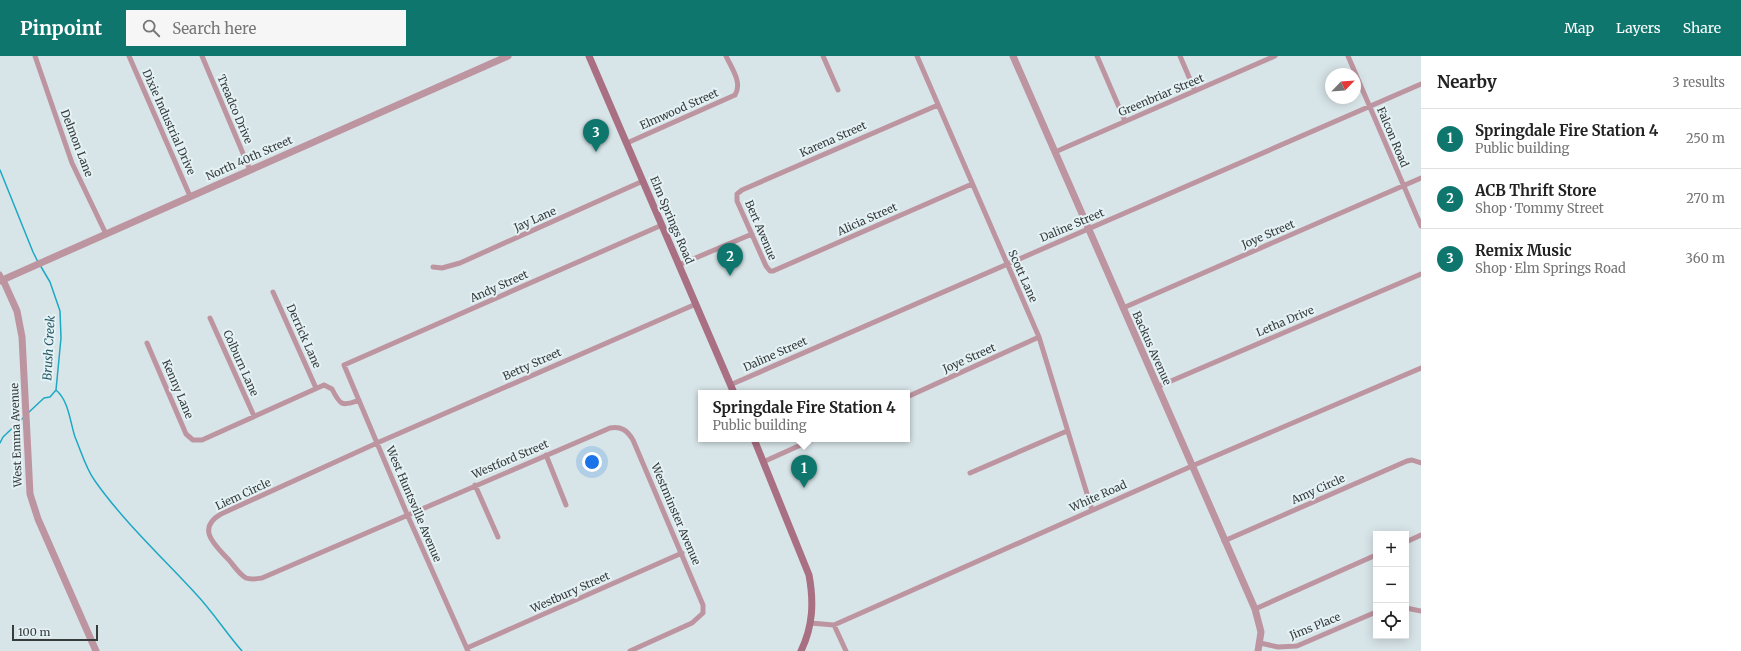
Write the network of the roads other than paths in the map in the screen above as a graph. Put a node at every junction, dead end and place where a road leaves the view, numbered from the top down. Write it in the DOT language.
graph roads {
  1 [pos="35,56"];
  2 [pos="129,56"];
  3 [pos="202,56"];
  4 [pos="508,56"];
  5 [pos="589,56"];
  6 [pos="726,56"];
  7 [pos="823,56"];
  8 [pos="917,56"];
  9 [pos="1013,56"];
  10 [pos="1097,56"];
  11 [pos="1180,56"];
  12 [pos="1275,56"];
  13 [pos="1348,56"];
  14 [pos="1264,58"];
  15 [pos="1421,84"];
  16 [pos="838,90"];
  17 [pos="1195,91"];
  18 [pos="938,104"];
  19 [pos="1369,106"];
  20 [pos="1125,121"];
  21 [pos="627,143"];
  22 [pos="1055,152"];
  23 [pos="250,170"];
  24 [pos="1421,178"];
  25 [pos="643,181"];
  26 [pos="972,184"];
  27 [pos="1404,186"];
  28 [pos="737,194"];
  29 [pos="190,196"];
  30 [pos="662,225"];
  31 [pos="1421,226"];
  32 [pos="1089,229"];
  33 [pos="106,234"];
  34 [pos="752,234"];
  35 [pos="1007,264"];
  36 [pos="679,265"];
  37 [pos="433,267"];
  38 [pos="770,271"];
  39 [pos="1421,274"];
  40 [pos="1,278"];
  41 [pos="273,292"];
  42 [pos="696,304"];
  43 [pos="1123,308"];
  44 [pos="210,318"];
  45 [pos="1040,337"];
  46 [pos="147,343"];
  47 [pos="344,365"];
  48 [pos="1421,368"];
  49 [pos="730,385"];
  50 [pos="1157,387"];
  51 [pos="316,388"];
  52 [pos="732,390"];
  53 [pos="910,396"];
  54 [pos="359,400"];
  55 [pos="254,416"];
  56 [pos="622,428"];
  57 [pos="1067,431"];
  58 [pos="755,442"];
  59 [pos="807,442"];
  60 [pos="377,443"];
  61 [pos="546,455"];
  62 [pos="763,462"];
  63 [pos="1421,463"];
  64 [pos="1192,466"];
  65 [pos="970,473"];
  66 [pos="475,485"];
  67 [pos="566,505"];
  68 [pos="1092,510"];
  69 [pos="407,514"];
  70 [pos="1421,535"];
  71 [pos="498,536"];
  72 [pos="1224,541"];
  73 [pos="1409,541"];
  74 [pos="682,553"];
  75 [pos="1373,556"];
  76 [pos="1255,609"];
  77 [pos="1409,609"];
  78 [pos="1421,611"];
  79 [pos="1373,613"];
  80 [pos="810,623"];
  81 [pos="834,625"];
  82 [pos="1260,643"];
  83 [pos="468,650"];
  84 [pos="96,651"];
  85 [pos="630,651"];
  86 [pos="801,651"];
  87 [pos="846,651"];
  88 [pos="1258,651"];
  1 -- 33 [label="street, Delmon Lane"];
  2 -- 29 [label="street, Dixie Industrial Drive"];
  3 -- 23 [label="street, Treadco Drive"];
  4 -- 23 [label="street, North 40th Street"];
  5 -- 21 [label="main road, Elm Springs Road"];
  6 -- 21 [label="street, Elmwood Street"];
  7 -- 16 [label="street"];
  8 -- 18 [label="street, Scott Lane"];
  9 -- 22 [label="street, Backus Avenue"];
  10 -- 20 [label="street"];
  11 -- 17 [label="street"];
  12 -- 14 [label="street, Greenbriar Street"];
  13 -- 19 [label="street, Falcon Road"];
  14 -- 17 [label="street, Greenbriar Street"];
  15 -- 19 [label="street, Daline Street"];
  17 -- 20 [label="street, Greenbriar Street"];
  18 -- 26 [label="street, Scott Lane"];
  18 -- 28 [label="street, Karena Street"];
  19 -- 27 [label="street, Falcon Road"];
  19 -- 32 [label="street, Daline Street"];
  20 -- 22 [label="street, Greenbriar Street"];
  21 -- 25 [label="main road, Elm Springs Road"];
  22 -- 32 [label="street, Backus Avenue"];
  23 -- 29 [label="street, North 40th Street"];
  24 -- 27 [label="street, Joye Street"];
  25 -- 30 [label="main road, Elm Springs Road"];
  25 -- 37 [label="street, Jay Lane"];
  26 -- 35 [label="street, Scott Lane"];
  26 -- 38 [label="street, Alicia Street"];
  27 -- 31 [label="street, Falcon Road"];
  27 -- 43 [label="street, Joye Street"];
  28 -- 34 [label="street, Bert Avenue"];
  29 -- 33 [label="street, North 40th Street"];
  30 -- 36 [label="main road, Elm Springs Road"];
  30 -- 47 [label="street, Andy Street"];
  32 -- 35 [label="street, Daline Street"];
  32 -- 43 [label="street, Backus Avenue"];
  33 -- 40 [label="street, North 40th Street"];
  34 -- 36 [label="street"];
  34 -- 38 [label="street, Bert Avenue"];
  35 -- 45 [label="street, Scott Lane"];
  35 -- 49 [label="street, Daline Street"];
  36 -- 42 [label="main road, Elm Springs Road"];
  39 -- 50 [label="street, Letha Drive"];
  40 -- 84 [label="street, West Emma Avenue"];
  41 -- 51 [label="street, Derrick Lane"];
  42 -- 49 [label="main road, Elm Springs Road"];
  42 -- 60 [label="street, Betty Street"];
  43 -- 50 [label="street, Backus Avenue"];
  44 -- 55 [label="street, Colburn Lane"];
  45 -- 53 [label="street, Joye Street"];
  45 -- 57 [label="street, Scott Lane"];
  46 -- 55 [label="street, Kenny Lane"];
  47 -- 54 [label="street, West Huntsville Avenue"];
  48 -- 64 [label="street, White Road"];
  49 -- 52 [label="main road, Elm Springs Road"];
  50 -- 64 [label="street, Backus Avenue"];
  51 -- 54 [label="street"];
  51 -- 55 [label="street"];
  54 -- 60 [label="street, West Huntsville Avenue"];
  56 -- 61 [label="street, Westford Street"];
  56 -- 74 [label="street, Westminster Avenue"];
  57 -- 65 [label="street"];
  57 -- 68 [label="street, Scott Lane"];
  58 -- 62 [label="main road"];
  59 -- 62 [label="street"];
  60 -- 69 [label="street, West Huntsville Avenue"];
  60 -- 69 [label="street, Liem Circle"];
  61 -- 66 [label="street, Westford Street"];
  61 -- 67 [label="street"];
  62 -- 80 [label="main road"];
  63 -- 72 [label="street, Amy Circle"];
  64 -- 68 [label="street, White Road"];
  64 -- 72 [label="street, Backus Avenue"];
  66 -- 69 [label="street, Westford Street"];
  66 -- 71 [label="street"];
  68 -- 81 [label="street, White Road"];
  69 -- 83 [label="street, West Huntsville Avenue"];
  70 -- 73 [label="street"];
  72 -- 76 [label="street, Backus Avenue"];
  74 -- 83 [label="street, Westbury Street"];
  74 -- 85 [label="street, Westminster Avenue"];
  75 -- 76 [label="street"];
  76 -- 82 [label="street, Backus Avenue"];
  77 -- 78 [label="street"];
  79 -- 82 [label="street, Jims Place"];
  80 -- 81 [label="street, White Road"];
  80 -- 86 [label="main road"];
  81 -- 87 [label="street"];
  82 -- 88 [label="street, Backus Avenue"];
}
